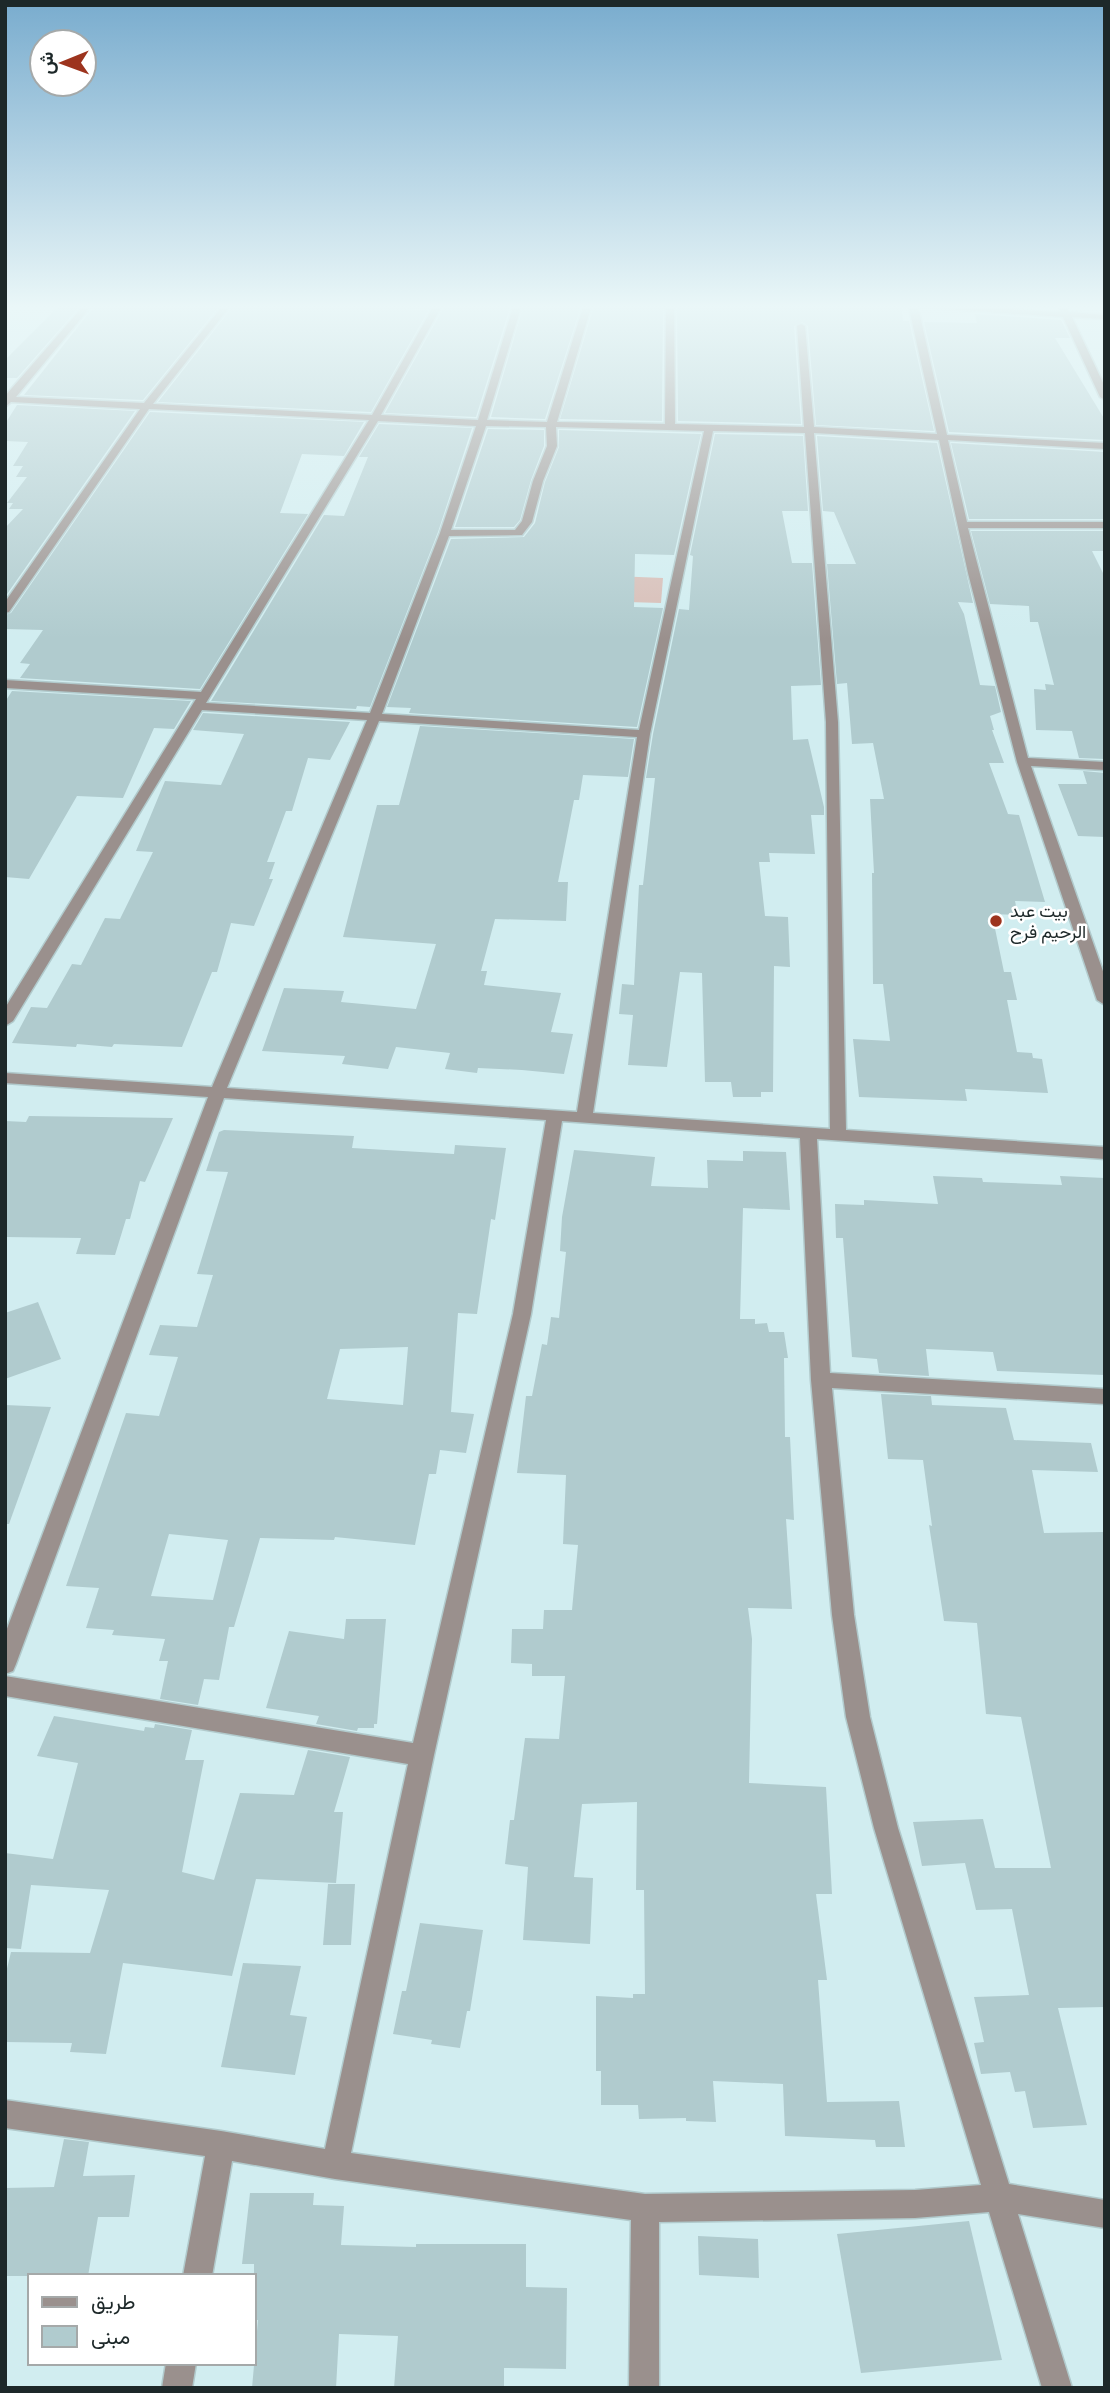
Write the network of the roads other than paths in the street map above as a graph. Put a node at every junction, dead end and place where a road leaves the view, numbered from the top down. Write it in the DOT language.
graph roads {
  1 [pos="140,416"];
  2 [pos="327,416"];
  3 [pos="484,416"];
  4 [pos="554,416"];
  5 [pos="670,416"];
  6 [pos="807,416"];
  7 [pos="939,416"];
  8 [pos="375,418"];
  9 [pos="482,423"];
  10 [pos="551,425"];
  11 [pos="670,426"];
  12 [pos="709,427"];
  13 [pos="808,430"];
  14 [pos="945,439"];
  15 [pos="1105,446"];
  16 [pos="963,525"];
  17 [pos="1105,525"];
  18 [pos="445,533"];
  19 [pos="5,610"];
  20 [pos="5,684"];
  21 [pos="202,701"];
  22 [pos="374,719"];
  23 [pos="644,734"];
  24 [pos="1023,762"];
  25 [pos="1105,766"];
  26 [pos="1105,1000"];
  27 [pos="5,1021"];
  28 [pos="5,1078"];
  29 [pos="218,1091"];
  30 [pos="555,1116"];
  31 [pos="584,1117"];
  32 [pos="808,1131"];
  33 [pos="838,1134"];
  34 [pos="1105,1153"];
  35 [pos="821,1380"];
  36 [pos="1105,1397"];
  37 [pos="5,1664"];
  38 [pos="5,1686"];
  39 [pos="422,1755"];
  40 [pos="5,2114"];
  41 [pos="221,2145"];
  42 [pos="335,2165"];
  43 [pos="1000,2197"];
  44 [pos="645,2208"];
  45 [pos="1105,2214"];
  46 [pos="197,2274"];
  47 [pos="181,2365"];
  48 [pos="177,2388"];
  49 [pos="643,2388"];
  50 [pos="1057,2388"];
  1 -- 19 [label="street"];
  2 -- 8 [label="street"];
  3 -- 9 [label="street"];
  4 -- 10 [label="street"];
  5 -- 11 [label="street"];
  6 -- 13 [label="street"];
  7 -- 14 [label="street"];
  8 -- 9 [label="street"];
  8 -- 21 [label="street"];
  9 -- 10 [label="street"];
  9 -- 18 [label="street"];
  10 -- 11 [label="street"];
  10 -- 18 [label="street"];
  11 -- 12 [label="street"];
  12 -- 13 [label="street"];
  12 -- 23 [label="street"];
  13 -- 14 [label="street"];
  13 -- 33 [label="street"];
  14 -- 15 [label="street"];
  14 -- 16 [label="street"];
  16 -- 17 [label="street"];
  16 -- 24 [label="street"];
  18 -- 22 [label="street"];
  20 -- 21 [label="street"];
  21 -- 22 [label="street"];
  21 -- 27 [label="street"];
  22 -- 23 [label="street"];
  22 -- 29 [label="street"];
  23 -- 31 [label="street"];
  24 -- 25 [label="street"];
  24 -- 26 [label="street"];
  28 -- 29 [label="street"];
  29 -- 30 [label="street"];
  29 -- 37 [label="street"];
  30 -- 31 [label="street"];
  30 -- 39 [label="street"];
  31 -- 32 [label="street"];
  32 -- 33 [label="street"];
  32 -- 35 [label="street"];
  33 -- 34 [label="street"];
  35 -- 36 [label="street"];
  35 -- 43 [label="street"];
  38 -- 39 [label="street"];
  39 -- 42 [label="street"];
  40 -- 41 [label="street"];
  41 -- 42 [label="street"];
  41 -- 46 [label="street"];
  42 -- 44 [label="street"];
  43 -- 44 [label="street"];
  43 -- 45 [label="street"];
  43 -- 50 [label="street"];
  44 -- 49 [label="street"];
  47 -- 48 [label="street"];
}
